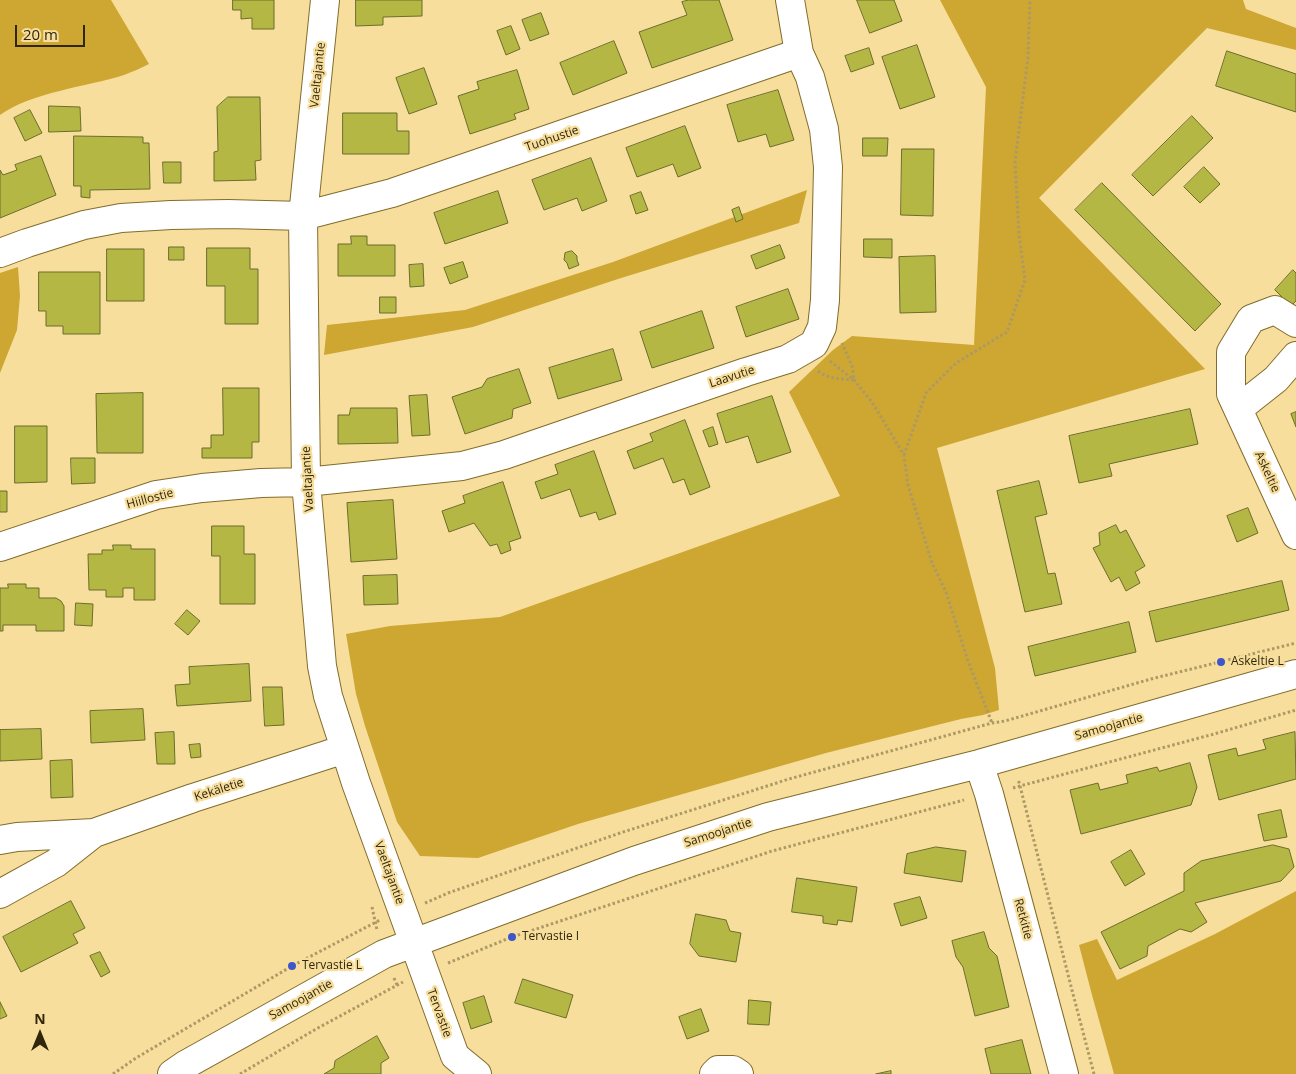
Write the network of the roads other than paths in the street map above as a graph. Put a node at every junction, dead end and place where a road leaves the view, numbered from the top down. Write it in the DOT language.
graph roads {
  1 [pos="325,0"];
  2 [pos="790,0"];
  3 [pos="799,53"];
  4 [pos="303,216"];
  5 [pos="0,253"];
  6 [pos="1296,323"];
  7 [pos="1296,356"];
  8 [pos="1238,408"];
  9 [pos="306,482"];
  10 [pos="1296,535"];
  11 [pos="0,548"];
  12 [pos="1296,674"];
  13 [pos="345,749"];
  14 [pos="979,764"];
  15 [pos="94,833"];
  16 [pos="0,840"];
  17 [pos="0,894"];
  18 [pos="414,943"];
  19 [pos="172,1074"];
  20 [pos="477,1074"];
  21 [pos="714,1074"];
  22 [pos="739,1074"];
  23 [pos="1064,1074"];
  1 -- 4 [label="street, Vaeltajantie"];
  2 -- 3 [label="street"];
  3 -- 4 [label="street, Tuohustie"];
  3 -- 9 [label="street, Laavutie"];
  4 -- 5 [label="street"];
  4 -- 9 [label="street, Vaeltajantie"];
  6 -- 8 [label="street, Askeltie"];
  7 -- 8 [label="street"];
  8 -- 10 [label="street, Askeltie"];
  9 -- 11 [label="street, Hiillostie"];
  9 -- 13 [label="street, Vaeltajantie"];
  12 -- 14 [label="street, Samoojantie"];
  13 -- 15 [label="street, Kekäletie"];
  13 -- 18 [label="street, Vaeltajantie"];
  14 -- 18 [label="street, Samoojantie"];
  14 -- 23 [label="street, Retkitie"];
  15 -- 16 [label="street, Kekäletie"];
  15 -- 17 [label="street, Kekäletie"];
  18 -- 19 [label="street, Samoojantie"];
  18 -- 20 [label="street, Tervastie"];
  21 -- 22 [label="street"];
}
